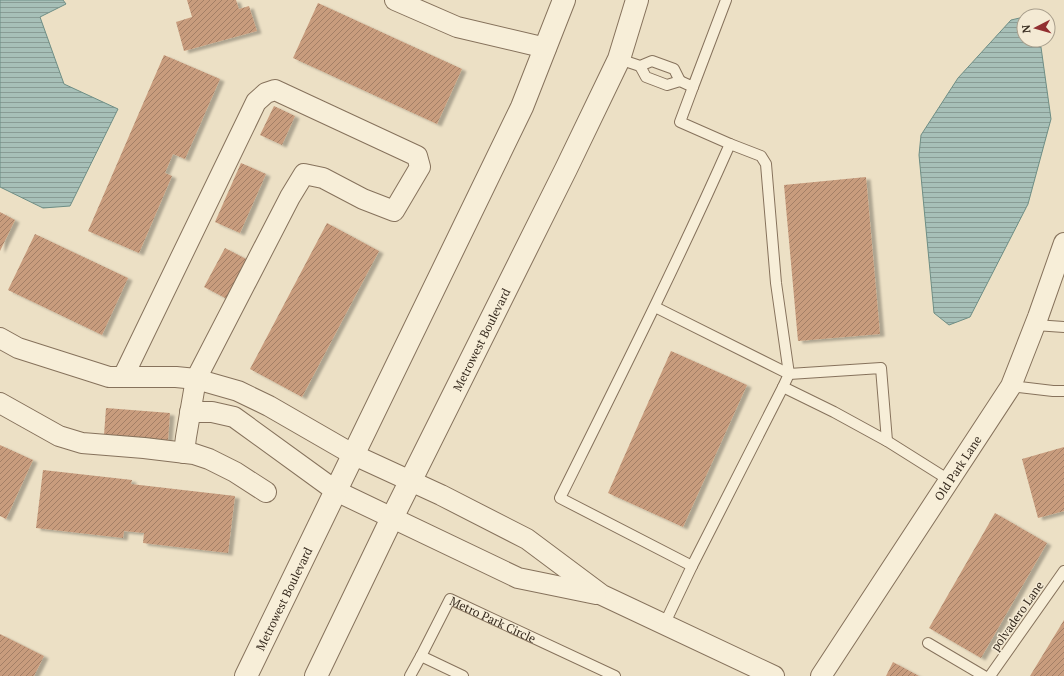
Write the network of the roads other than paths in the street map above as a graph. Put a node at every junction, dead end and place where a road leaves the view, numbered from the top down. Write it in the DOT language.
graph roads {
  1 [pos="395,0"];
  2 [pos="564,0"];
  3 [pos="637,0"];
  4 [pos="726,0"];
  5 [pos="546,48"];
  6 [pos="619,59"];
  7 [pos="640,66"];
  8 [pos="680,81"];
  9 [pos="693,87"];
  10 [pos="730,144"];
  11 [pos="1064,244"];
  12 [pos="655,307"];
  13 [pos="1035,325"];
  14 [pos="1064,327"];
  15 [pos="0,338"];
  16 [pos="789,374"];
  17 [pos="123,377"];
  18 [pos="196,379"];
  19 [pos="1011,386"];
  20 [pos="783,387"];
  21 [pos="1064,390"];
  22 [pos="0,403"];
  23 [pos="190,412"];
  24 [pos="887,441"];
  25 [pos="184,453"];
  26 [pos="354,455"];
  27 [pos="949,480"];
  28 [pos="410,482"];
  29 [pos="336,491"];
  30 [pos="266,492"];
  31 [pos="392,518"];
  32 [pos="692,566"];
  33 [pos="1064,571"];
  34 [pos="602,595"];
  35 [pos="664,625"];
  36 [pos="928,643"];
  37 [pos="421,656"];
  38 [pos="246,676"];
  39 [pos="316,676"];
  40 [pos="410,676"];
  41 [pos="463,676"];
  42 [pos="615,676"];
  43 [pos="774,676"];
  44 [pos="821,676"];
  45 [pos="984,676"];
  46 [pos="990,676"];
  1 -- 5 [label="street"];
  2 -- 5 [label="street, Metrowest Boulevard"];
  3 -- 6 [label="street, Metrowest Boulevard"];
  4 -- 9 [label="lane"];
  5 -- 26 [label="street, Metrowest Boulevard"];
  6 -- 7 [label="lane"];
  6 -- 28 [label="street, Metrowest Boulevard"];
  7 -- 8 [label="lane"];
  7 -- 8 [label="lane"];
  8 -- 9 [label="lane"];
  9 -- 10 [label="lane"];
  10 -- 12 [label="lane"];
  10 -- 16 [label="lane"];
  11 -- 13 [label="street, Old Park Lane"];
  12 -- 16 [label="lane"];
  12 -- 32 [label="lane"];
  13 -- 14 [label="lane"];
  13 -- 19 [label="street, Old Park Lane"];
  15 -- 17 [label="street"];
  16 -- 20 [label="lane"];
  16 -- 24 [label="lane"];
  17 -- 18 [label="street"];
  17 -- 18 [label="street"];
  18 -- 23 [label="street"];
  18 -- 26 [label="street"];
  19 -- 21 [label="lane"];
  19 -- 27 [label="street, Old Park Lane"];
  20 -- 24 [label="lane"];
  20 -- 32 [label="lane"];
  22 -- 25 [label="street"];
  23 -- 25 [label="street"];
  23 -- 29 [label="street"];
  24 -- 27 [label="lane"];
  25 -- 30 [label="street"];
  26 -- 28 [label="street"];
  26 -- 29 [label="street, Metrowest Boulevard"];
  27 -- 44 [label="street, Old Park Lane"];
  28 -- 31 [label="street, Metrowest Boulevard"];
  28 -- 34 [label="street"];
  29 -- 31 [label="street"];
  29 -- 38 [label="street, Metrowest Boulevard"];
  31 -- 34 [label="street"];
  31 -- 39 [label="street, Metrowest Boulevard"];
  32 -- 35 [label="lane"];
  33 -- 46 [label="lane, polvadero Lane"];
  34 -- 35 [label="street"];
  35 -- 43 [label="street"];
  36 -- 45 [label="lane"];
  37 -- 40 [label="lane"];
  37 -- 41 [label="lane"];
  37 -- 42 [label="lane, Metro Park Circle"];
}
